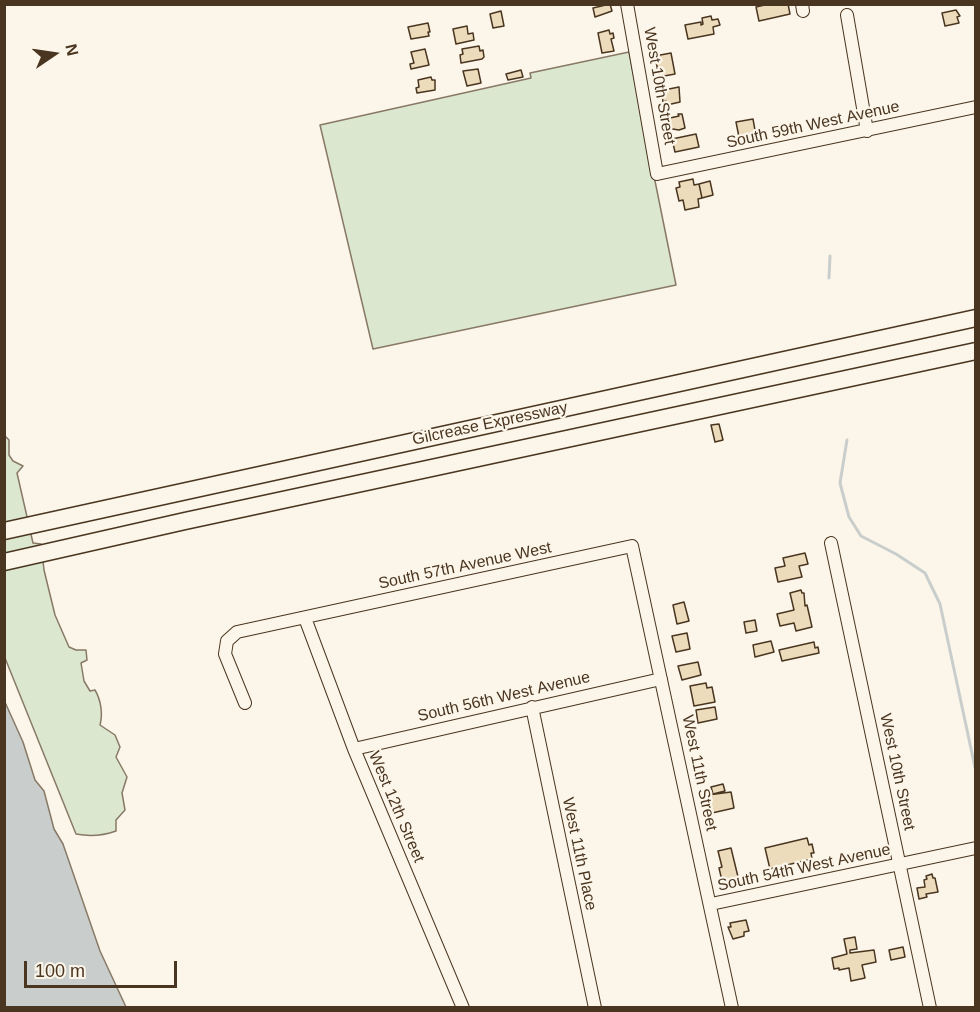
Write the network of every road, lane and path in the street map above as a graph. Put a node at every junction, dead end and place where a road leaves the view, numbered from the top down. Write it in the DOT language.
graph roads {
  1 [pos="627,4"];
  2 [pos="847,15"];
  3 [pos="975,107"];
  4 [pos="867,131"];
  5 [pos="657,174"];
  6 [pos="975,318"];
  7 [pos="975,351"];
  8 [pos="4,531"];
  9 [pos="831,543"];
  10 [pos="632,546"];
  11 [pos="4,562"];
  12 [pos="305,618"];
  13 [pos="661,679"];
  14 [pos="245,703"];
  15 [pos="532,707"];
  16 [pos="354,749"];
  17 [pos="975,849"];
  18 [pos="900,864"];
  19 [pos="711,904"];
  20 [pos="463,1008"];
  21 [pos="595,1008"];
  22 [pos="732,1008"];
  23 [pos="930,1008"];
  1 -- 5 [label="street, West 10th Street"];
  2 -- 4 [label="street"];
  3 -- 4 [label="street, South 59th West Avenue"];
  4 -- 5 [label="street, South 59th West Avenue"];
  6 -- 8 [label="highway, Gilcrease Expressway"];
  7 -- 11 [label="highway, Gilcrease Expressway"];
  9 -- 18 [label="street, West 10th Street"];
  10 -- 12 [label="street, South 57th Avenue West"];
  10 -- 13 [label="street, West 11th Street"];
  12 -- 14 [label="street, South 57th Avenue West"];
  12 -- 16 [label="street, West 12th Street"];
  13 -- 15 [label="street, South 56th West Avenue"];
  13 -- 19 [label="street, West 11th Street"];
  15 -- 16 [label="street, South 56th West Avenue"];
  15 -- 21 [label="street, West 11th Place"];
  16 -- 20 [label="street, West 12th Street"];
  17 -- 18 [label="street, South 54th West Avenue"];
  18 -- 19 [label="street, South 54th West Avenue"];
  18 -- 23 [label="street, West 10th Street"];
  19 -- 22 [label="street, West 11th Street"];
}
